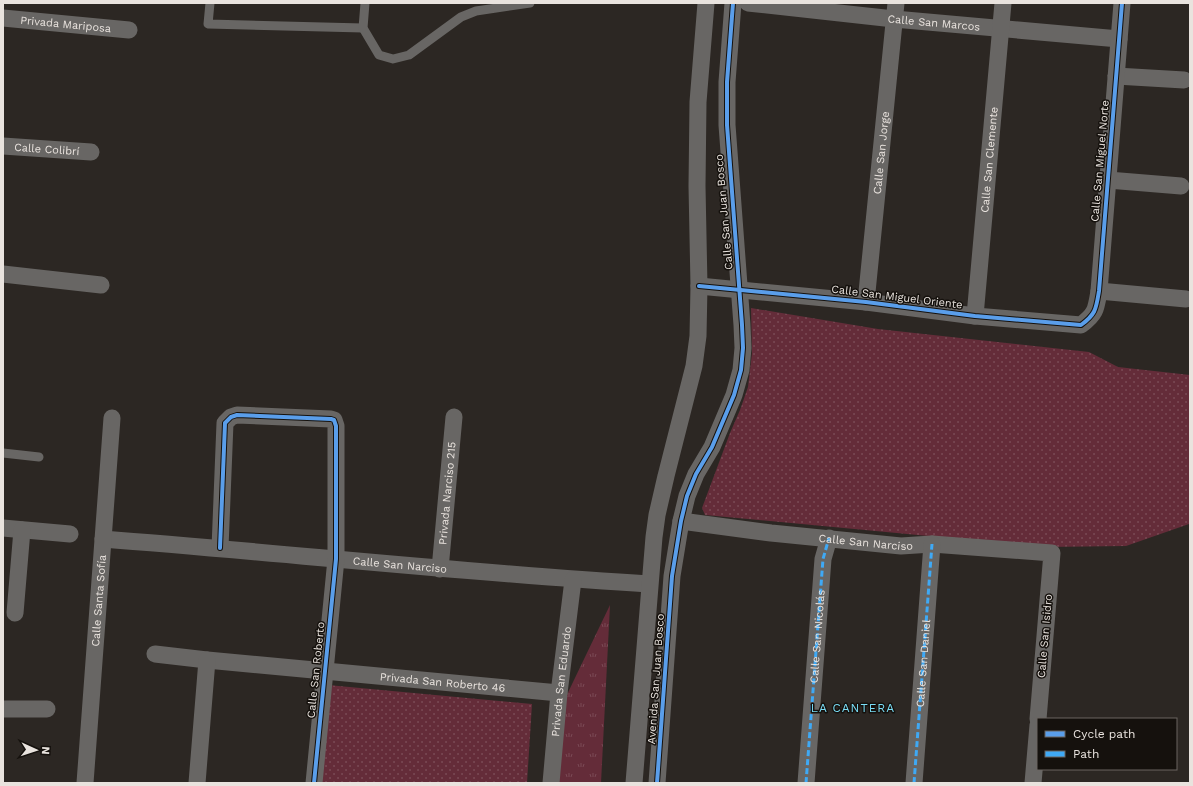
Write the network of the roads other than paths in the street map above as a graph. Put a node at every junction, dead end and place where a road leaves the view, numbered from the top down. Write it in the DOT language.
graph roads {
  1 [pos="210,3"];
  2 [pos="365,3"];
  3 [pos="530,3"];
  4 [pos="706,3"];
  5 [pos="733,3"];
  6 [pos="748,3"];
  7 [pos="1003,3"];
  8 [pos="1122,3"];
  9 [pos="895,11"];
  10 [pos="3,18"];
  11 [pos="362,28"];
  12 [pos="1001,29"];
  13 [pos="129,30"];
  14 [pos="1119,39"];
  15 [pos="1116,76"];
  16 [pos="1184,80"];
  17 [pos="3,146"];
  18 [pos="91,152"];
  19 [pos="1108,180"];
  20 [pos="1181,186"];
  21 [pos="3,274"];
  22 [pos="101,285"];
  23 [pos="699,286"];
  24 [pos="739,289"];
  25 [pos="1099,291"];
  26 [pos="1186,298"];
  27 [pos="866,302"];
  28 [pos="975,316"];
  29 [pos="1091,318"];
  30 [pos="454,417"];
  31 [pos="112,418"];
  32 [pos="3,454"];
  33 [pos="39,457"];
  34 [pos="682,521"];
  35 [pos="3,528"];
  36 [pos="22,530"];
  37 [pos="70,534"];
  38 [pos="830,538"];
  39 [pos="103,539"];
  40 [pos="932,544"];
  41 [pos="220,548"];
  42 [pos="1052,553"];
  43 [pos="336,559"];
  44 [pos="651,566"];
  45 [pos="440,569"];
  46 [pos="673,572"];
  47 [pos="573,580"];
  48 [pos="649,584"];
  49 [pos="15,613"];
  50 [pos="155,654"];
  51 [pos="207,660"];
  52 [pos="325,672"];
  53 [pos="559,693"];
  54 [pos="3,709"];
  55 [pos="47,709"];
  56 [pos="1038,718"];
  57 [pos="1037,737"];
  58 [pos="85,783"];
  59 [pos="197,783"];
  60 [pos="314,783"];
  61 [pos="551,783"];
  62 [pos="634,783"];
  63 [pos="658,783"];
  64 [pos="806,783"];
  65 [pos="914,783"];
  66 [pos="1033,783"];
  1 -- 11 [label="lane"];
  2 -- 11 [label="lane"];
  3 -- 11 [label="lane"];
  4 -- 23 [label="street, Calle San Juan Bosco"];
  5 -- 24 [label="street, Calle San Juan Bosco"];
  6 -- 9 [label="street, Calle San Marcos"];
  7 -- 12 [label="street, Calle San Clemente"];
  8 -- 14 [label="street, Calle San Miguel Norte"];
  9 -- 12 [label="street, Calle San Marcos"];
  9 -- 27 [label="street, Calle San Jorge"];
  10 -- 13 [label="street, Privada Mariposa"];
  12 -- 14 [label="street, Calle San Marcos"];
  12 -- 28 [label="street, Calle San Clemente"];
  14 -- 15 [label="street, Calle San Miguel Norte"];
  15 -- 16 [label="street"];
  15 -- 19 [label="street, Calle San Miguel Norte"];
  17 -- 18 [label="street, Calle Colibrí"];
  19 -- 20 [label="street"];
  19 -- 25 [label="street, Calle San Miguel Norte"];
  21 -- 22 [label="street"];
  23 -- 24 [label="street, Calle San Miguel Oriente"];
  23 -- 44 [label="street, Calle San Juan Bosco"];
  24 -- 27 [label="street, Calle San Miguel Oriente"];
  24 -- 34 [label="street, Calle San Juan Bosco"];
  25 -- 26 [label="street"];
  25 -- 29 [label="street, Calle San Miguel Norte"];
  27 -- 28 [label="street, Calle San Miguel Oriente"];
  28 -- 29 [label="street, Calle San Miguel Oriente"];
  30 -- 45 [label="street, Privada Narciso 215"];
  31 -- 39 [label="street, Calle Santa Sofía"];
  32 -- 33 [label="lane"];
  34 -- 38 [label="street, Calle San Narciso"];
  34 -- 46 [label="street, Calle San Juan Bosco"];
  35 -- 36 [label="street"];
  36 -- 37 [label="street"];
  36 -- 49 [label="street"];
  38 -- 40 [label="street, Calle San Narciso"];
  38 -- 64 [label="street, Calle San Nicolás"];
  39 -- 41 [label="street, Calle San Narciso"];
  39 -- 58 [label="street, Calle Santa Sofía"];
  40 -- 42 [label="street, Calle San Narciso"];
  40 -- 65 [label="street, Calle San Daniel"];
  41 -- 43 [label="street, Calle San Narciso"];
  41 -- 43 [label="street, Calle San Roberto"];
  42 -- 56 [label="street, Calle San Isidro"];
  43 -- 45 [label="street, Calle San Narciso"];
  43 -- 52 [label="street, Calle San Roberto"];
  44 -- 46 [label="street"];
  44 -- 48 [label="street, Calle San Juan Bosco"];
  45 -- 47 [label="street, Calle San Narciso"];
  46 -- 63 [label="street, Avenida San Juan Bosco"];
  47 -- 48 [label="street, Calle San Narciso"];
  47 -- 53 [label="street, Privada San Eduardo"];
  48 -- 62 [label="street, Avenida San Juan Bosco"];
  50 -- 51 [label="street, Privada San Roberto 46"];
  51 -- 52 [label="street, Privada San Roberto 46"];
  51 -- 59 [label="street"];
  52 -- 53 [label="street, Privada San Roberto 46"];
  52 -- 60 [label="street, Calle San Roberto"];
  53 -- 61 [label="street, Privada San Eduardo"];
  54 -- 55 [label="street"];
  57 -- 66 [label="street"];
}
